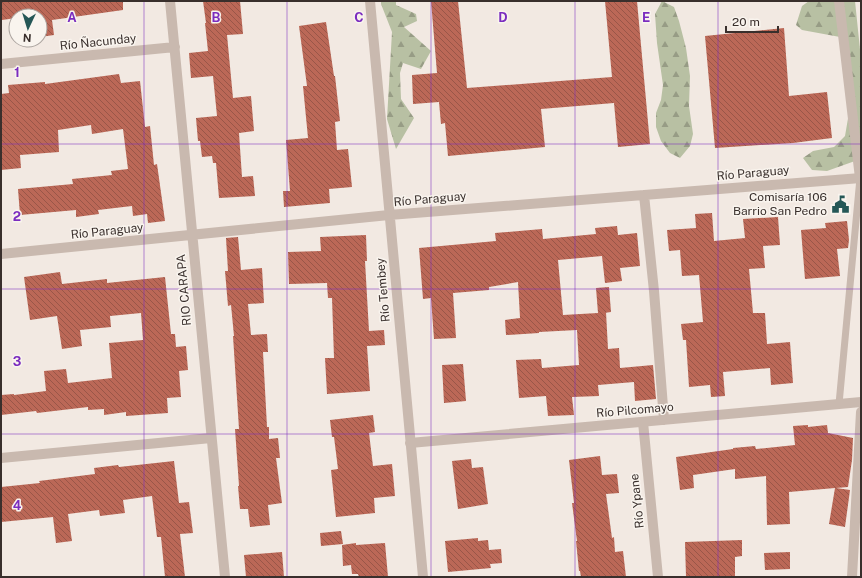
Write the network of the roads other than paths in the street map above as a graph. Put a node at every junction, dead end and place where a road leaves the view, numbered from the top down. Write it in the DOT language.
graph roads {
  1 [pos="170,1"];
  2 [pos="370,1"];
  3 [pos="838,1"];
  4 [pos="175,47"];
  5 [pos="1,64"];
  6 [pos="860,178"];
  7 [pos="644,195"];
  8 [pos="389,215"];
  9 [pos="192,235"];
  10 [pos="1,254"];
  11 [pos="861,402"];
  12 [pos="839,404"];
  13 [pos="861,412"];
  14 [pos="664,420"];
  15 [pos="643,422"];
  16 [pos="211,438"];
  17 [pos="410,443"];
  18 [pos="1,458"];
  19 [pos="225,577"];
  20 [pos="423,577"];
  21 [pos="658,577"];
  22 [pos="852,577"];
  1 -- 4 [label="street, RIO CARAPA"];
  2 -- 8 [label="street, Río Tembey"];
  3 -- 6 [label="street"];
  4 -- 5 [label="street, Río Ñacunday"];
  4 -- 9 [label="street, RIO CARAPA"];
  6 -- 7 [label="street, Río Paraguay"];
  6 -- 12 [label="lane"];
  7 -- 8 [label="street, Río Paraguay"];
  7 -- 14 [label="street"];
  8 -- 9 [label="street, Río Paraguay"];
  8 -- 17 [label="street, Río Tembey"];
  9 -- 10 [label="street, Río Paraguay"];
  9 -- 16 [label="street, RIO CARAPA"];
  11 -- 12 [label="street, Río Pilcomayo"];
  12 -- 14 [label="street, Río Pilcomayo"];
  13 -- 22 [label="street"];
  14 -- 15 [label="street, Río Pilcomayo"];
  15 -- 17 [label="street, Río Pilcomayo"];
  15 -- 21 [label="street, Río Ypane"];
  16 -- 18 [label="street"];
  16 -- 19 [label="street, RIO CARAPA"];
  17 -- 20 [label="street, Río Tembey"];
}
